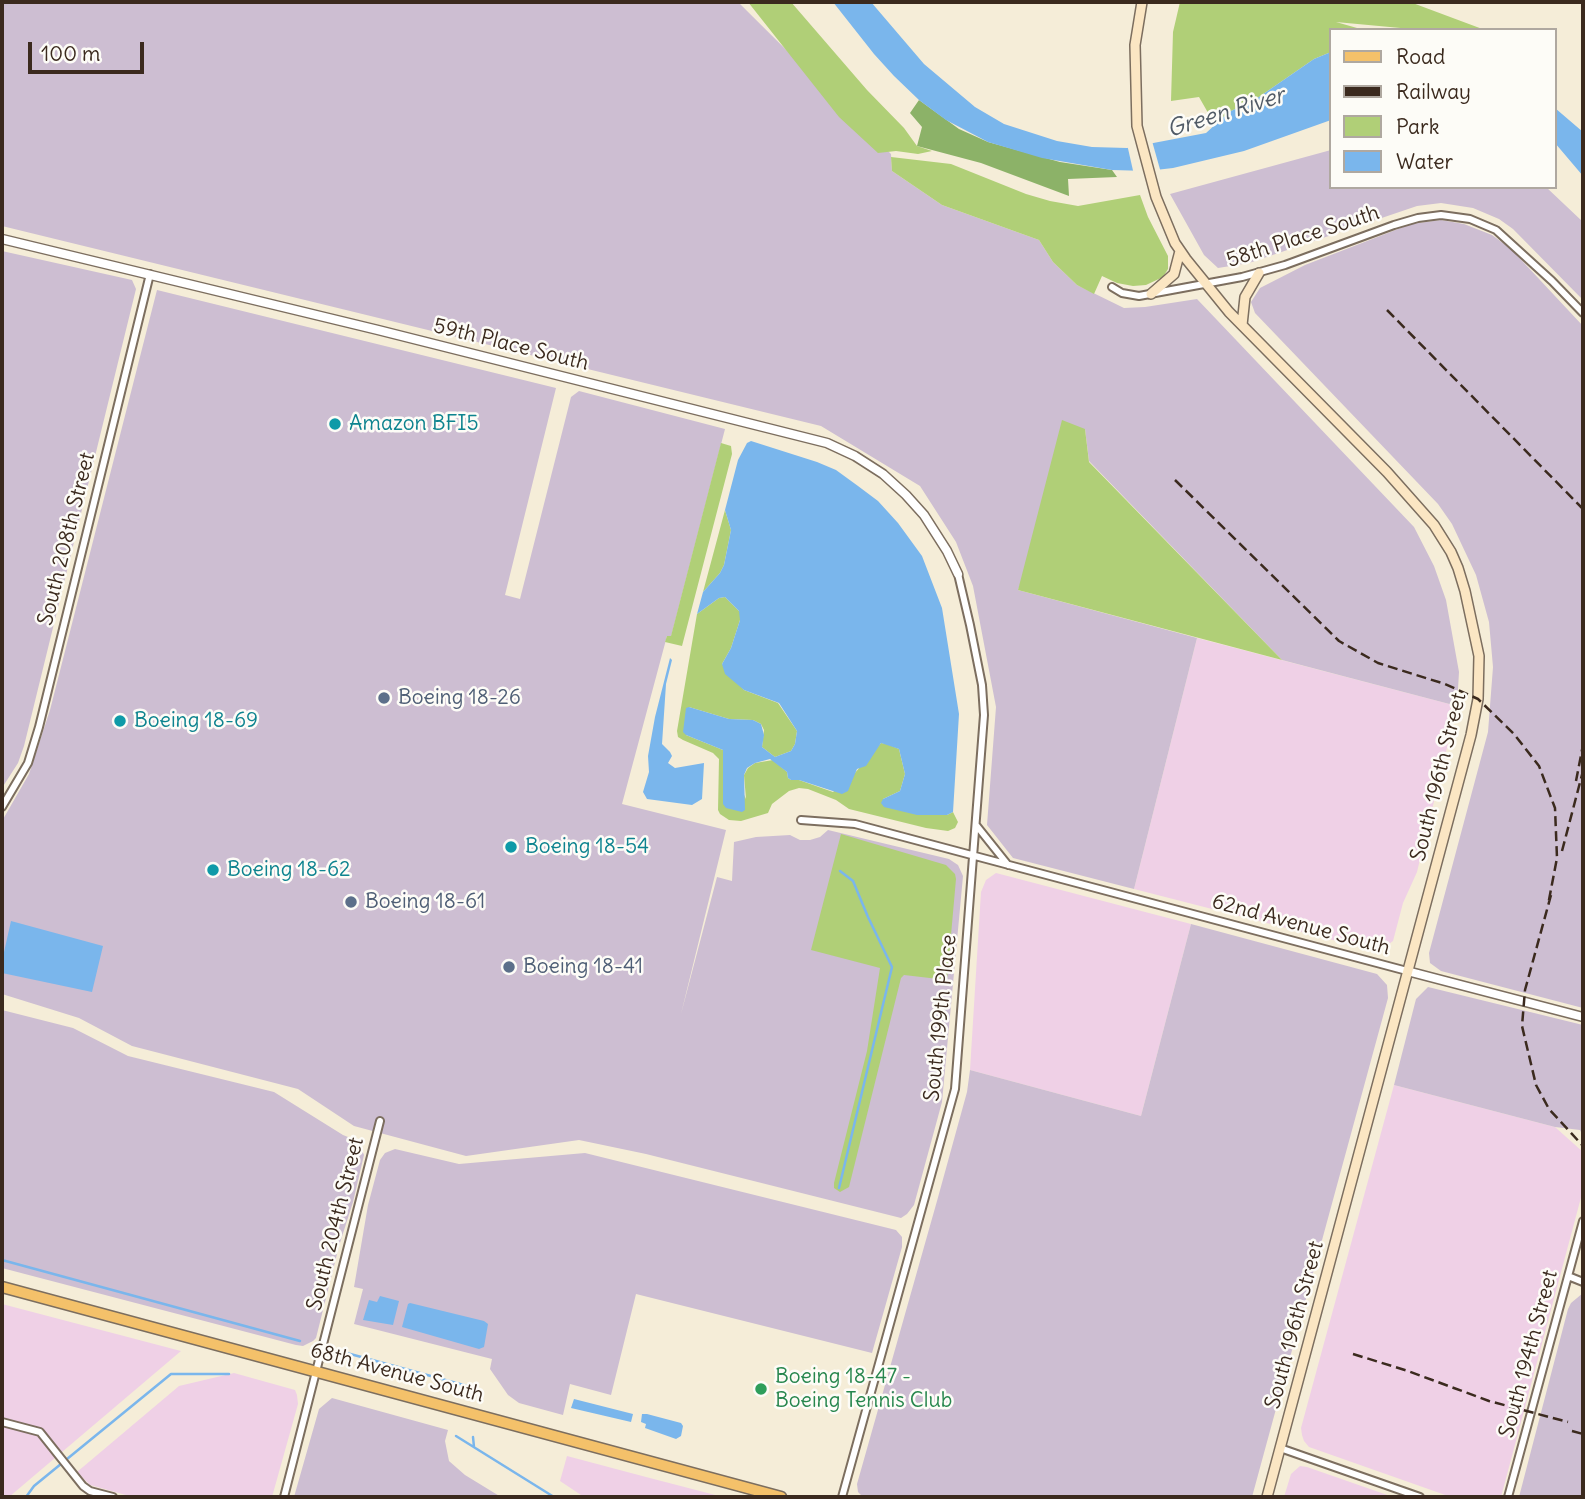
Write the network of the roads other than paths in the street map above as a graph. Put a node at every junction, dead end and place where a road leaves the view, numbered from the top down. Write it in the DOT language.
graph roads {
  1 [pos="1142,2"];
  2 [pos="2,239"];
  3 [pos="1180,251"];
  4 [pos="1259,273"];
  5 [pos="150,274"];
  6 [pos="1206,285"];
  7 [pos="1112,288"];
  8 [pos="1151,294"];
  9 [pos="1583,313"];
  10 [pos="1242,326"];
  11 [pos="958,574"];
  12 [pos="2,806"];
  13 [pos="801,820"];
  14 [pos="976,825"];
  15 [pos="974,857"];
  16 [pos="1010,866"];
  17 [pos="1407,971"];
  18 [pos="1583,1017"];
  19 [pos="380,1121"];
  20 [pos="1583,1221"];
  21 [pos="1568,1276"];
  22 [pos="1583,1282"];
  23 [pos="2,1287"];
  24 [pos="318,1371"];
  25 [pos="2,1422"];
  26 [pos="1280,1448"];
  27 [pos="113,1497"];
  28 [pos="284,1497"];
  29 [pos="781,1497"];
  30 [pos="842,1497"];
  31 [pos="1266,1497"];
  32 [pos="1420,1497"];
  33 [pos="1508,1497"];
  1 -- 3 [label="main road, South 196th Street"];
  2 -- 5 [label="street, 59th Place South"];
  3 -- 6 [label="main road, South 196th Street"];
  3 -- 8 [label="main road"];
  4 -- 6 [label="street, 58th Place South"];
  4 -- 9 [label="street, 58th Place South"];
  4 -- 10 [label="main road"];
  5 -- 11 [label="street, 59th Place South"];
  5 -- 12 [label="street, South 208th Street"];
  6 -- 8 [label="street, 58th Place South"];
  6 -- 10 [label="main road, South 196th Street"];
  7 -- 8 [label="street, 58th Place South"];
  10 -- 17 [label="main road, South 196th Street"];
  11 -- 14 [label="street, South 199th Place"];
  13 -- 15 [label="street, 62nd Avenue South"];
  14 -- 15 [label="street, South 199th Place"];
  14 -- 16 [label="street"];
  15 -- 16 [label="street, 62nd Avenue South"];
  15 -- 30 [label="street, South 199th Place"];
  16 -- 17 [label="street, 62nd Avenue South"];
  17 -- 18 [label="street, 62nd Avenue South"];
  17 -- 26 [label="main road, South 196th Street"];
  19 -- 24 [label="street, South 204th Street"];
  20 -- 21 [label="street, South 194th Street"];
  21 -- 22 [label="street"];
  21 -- 33 [label="street, South 194th Street"];
  23 -- 24 [label="main road, 68th Avenue South"];
  24 -- 28 [label="street, South 204th Street"];
  24 -- 29 [label="main road, 68th Avenue South"];
  25 -- 27 [label="street"];
  26 -- 31 [label="main road, South 196th Street"];
  26 -- 32 [label="street"];
}
